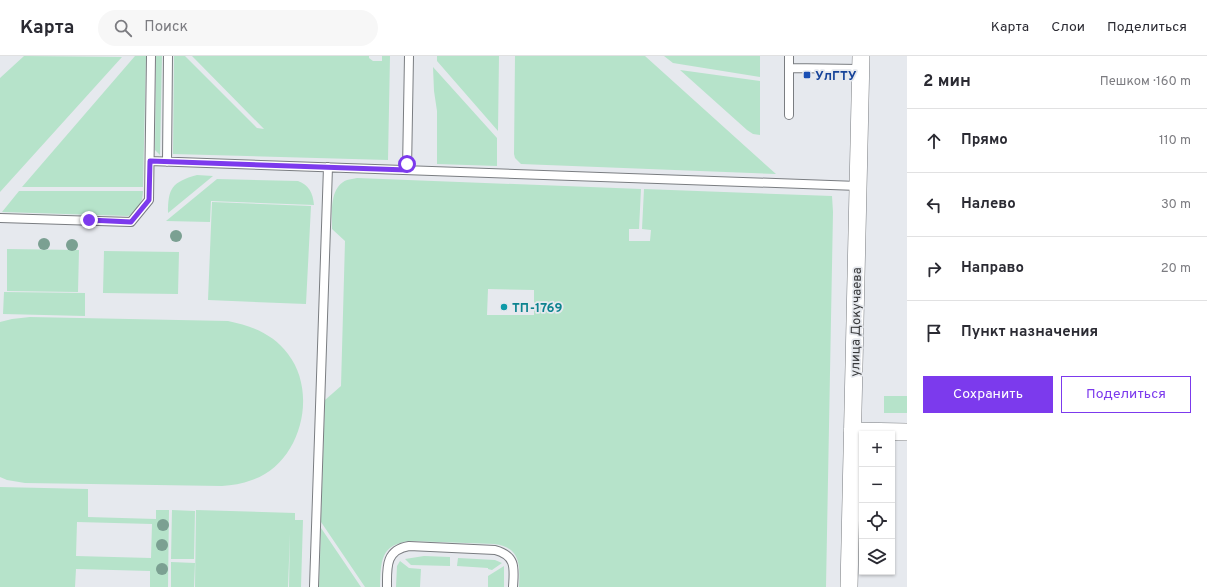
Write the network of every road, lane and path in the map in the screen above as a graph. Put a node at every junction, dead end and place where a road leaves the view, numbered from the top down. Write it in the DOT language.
graph roads {
  1 [pos="151,56"];
  2 [pos="168,56"];
  3 [pos="409,56"];
  4 [pos="789,56"];
  5 [pos="860,63"];
  6 [pos="789,68"];
  7 [pos="789,115"];
  8 [pos="150,161"];
  9 [pos="166,162"];
  10 [pos="328,167"];
  11 [pos="407,170"];
  12 [pos="858,186"];
  13 [pos="0,218"];
  14 [pos="852,431"];
  15 [pos="907,432"];
  16 [pos="314,587"];
  17 [pos="387,587"];
  18 [pos="513,587"];
  19 [pos="849,587"];
  1 -- 8 [label="lane"];
  2 -- 9 [label="lane"];
  3 -- 11 [label="lane"];
  4 -- 6 [label="lane"];
  5 -- 6 [label="lane"];
  5 -- 12 [label="street, улица Докучаева"];
  6 -- 7 [label="lane"];
  8 -- 9 [label="lane"];
  8 -- 13 [label="lane"];
  9 -- 10 [label="lane"];
  10 -- 11 [label="lane"];
  10 -- 16 [label="lane"];
  11 -- 12 [label="lane"];
  12 -- 14 [label="street, улица Докучаева"];
  14 -- 15 [label="street"];
  14 -- 19 [label="street, улица Докучаева"];
  17 -- 18 [label="lane"];
}
